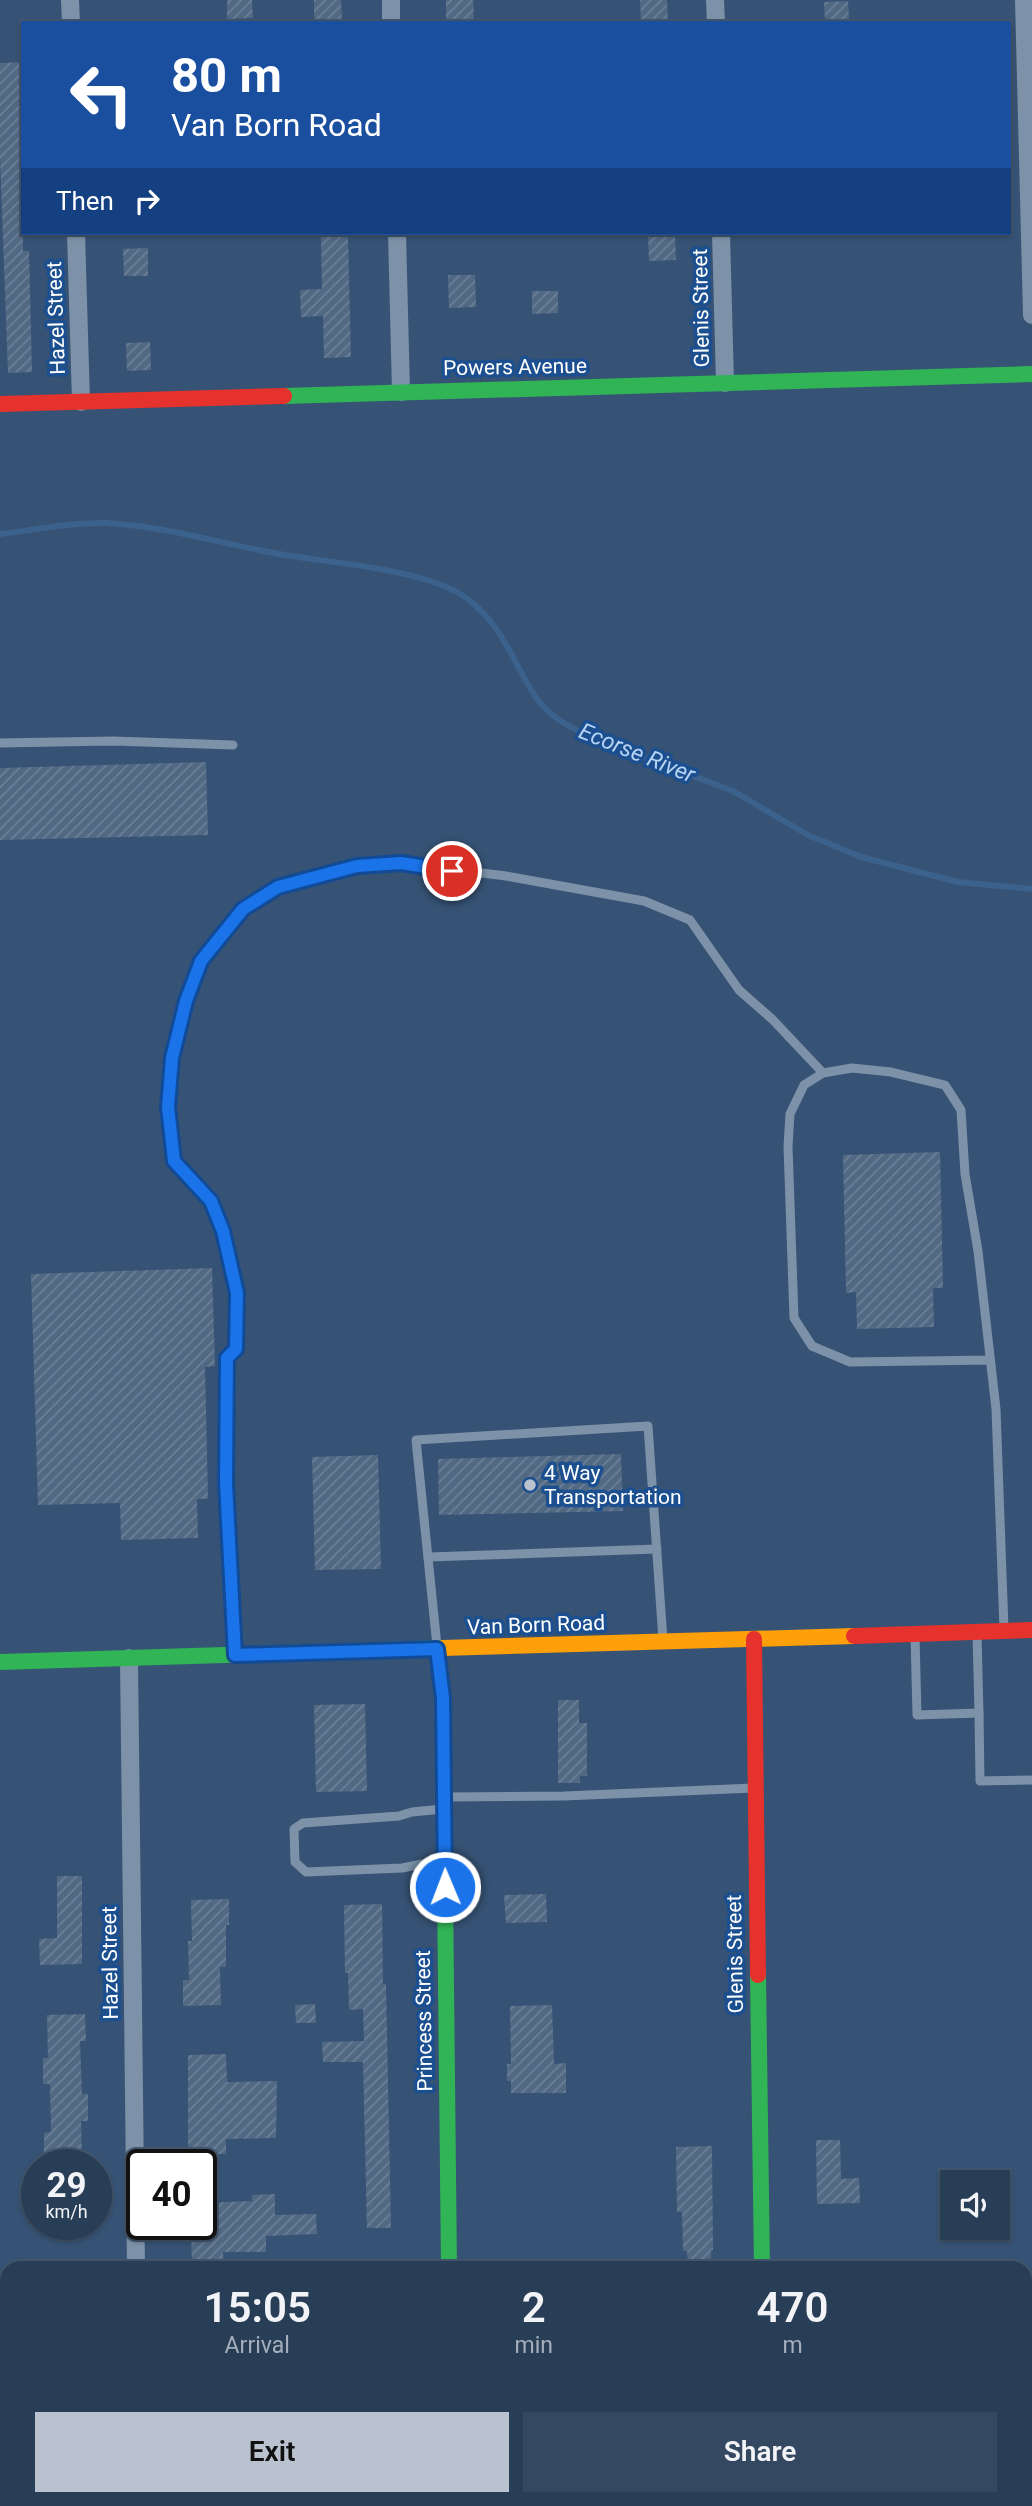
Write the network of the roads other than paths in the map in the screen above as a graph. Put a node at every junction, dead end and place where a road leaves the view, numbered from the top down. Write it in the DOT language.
graph roads {
  1 [pos="70,0"];
  2 [pos="391,0"];
  3 [pos="715,0"];
  4 [pos="1024,0"];
  5 [pos="71,21"];
  6 [pos="391,21"];
  7 [pos="716,21"];
  8 [pos="1028,42"];
  9 [pos="76,235"];
  10 [pos="397,235"];
  11 [pos="721,235"];
  12 [pos="1032,315"];
  13 [pos="1032,374"];
  14 [pos="725,383"];
  15 [pos="401,392"];
  16 [pos="81,402"];
  17 [pos="0,404"];
  18 [pos="0,743"];
  19 [pos="233,745"];
  20 [pos="823,1073"];
  21 [pos="990,1360"];
  22 [pos="657,1549"];
  23 [pos="428,1557"];
  24 [pos="1032,1630"];
  25 [pos="977,1631"];
  26 [pos="1004,1631"];
  27 [pos="915,1633"];
  28 [pos="754,1639"];
  29 [pos="663,1642"];
  30 [pos="437,1649"];
  31 [pos="235,1655"];
  32 [pos="129,1658"];
  33 [pos="0,1662"];
  34 [pos="979,1713"];
  35 [pos="1032,1780"];
  36 [pos="755,1787"];
  37 [pos="444,1803"];
  38 [pos="445,1860"];
  39 [pos="136,2261"];
  40 [pos="449,2261"];
  41 [pos="762,2261"];
  1 -- 5 [label="street"];
  2 -- 6 [label="street"];
  3 -- 7 [label="street"];
  4 -- 8 [label="street"];
  8 -- 12 [label="street"];
  9 -- 16 [label="street, Hazel Street"];
  10 -- 15 [label="street"];
  11 -- 14 [label="street, Glenis Street"];
  13 -- 14 [label="street, Powers Avenue"];
  14 -- 15 [label="street, Powers Avenue"];
  15 -- 16 [label="street, Powers Avenue"];
  16 -- 17 [label="street, Powers Avenue"];
  18 -- 19 [label="lane"];
  20 -- 21 [label="lane"];
  20 -- 21 [label="lane"];
  20 -- 31 [label="lane"];
  21 -- 26 [label="lane"];
  22 -- 23 [label="lane"];
  22 -- 23 [label="lane"];
  22 -- 29 [label="lane"];
  23 -- 30 [label="lane"];
  24 -- 26 [label="street, Van Born Road"];
  25 -- 26 [label="street, Van Born Road"];
  25 -- 27 [label="street, Van Born Road"];
  25 -- 34 [label="lane"];
  27 -- 28 [label="street, Van Born Road"];
  27 -- 34 [label="lane"];
  28 -- 29 [label="street, Van Born Road"];
  28 -- 36 [label="street, Glenis Street"];
  29 -- 30 [label="street, Van Born Road"];
  30 -- 31 [label="street, Van Born Road"];
  30 -- 37 [label="street, Princess Street"];
  31 -- 32 [label="street, Van Born Road"];
  32 -- 33 [label="street, Van Born Road"];
  32 -- 39 [label="street, Hazel Street"];
  34 -- 35 [label="lane"];
  36 -- 37 [label="lane"];
  36 -- 41 [label="street, Glenis Street"];
  37 -- 38 [label="street, Princess Street"];
  37 -- 38 [label="lane"];
  38 -- 40 [label="street, Princess Street"];
}
